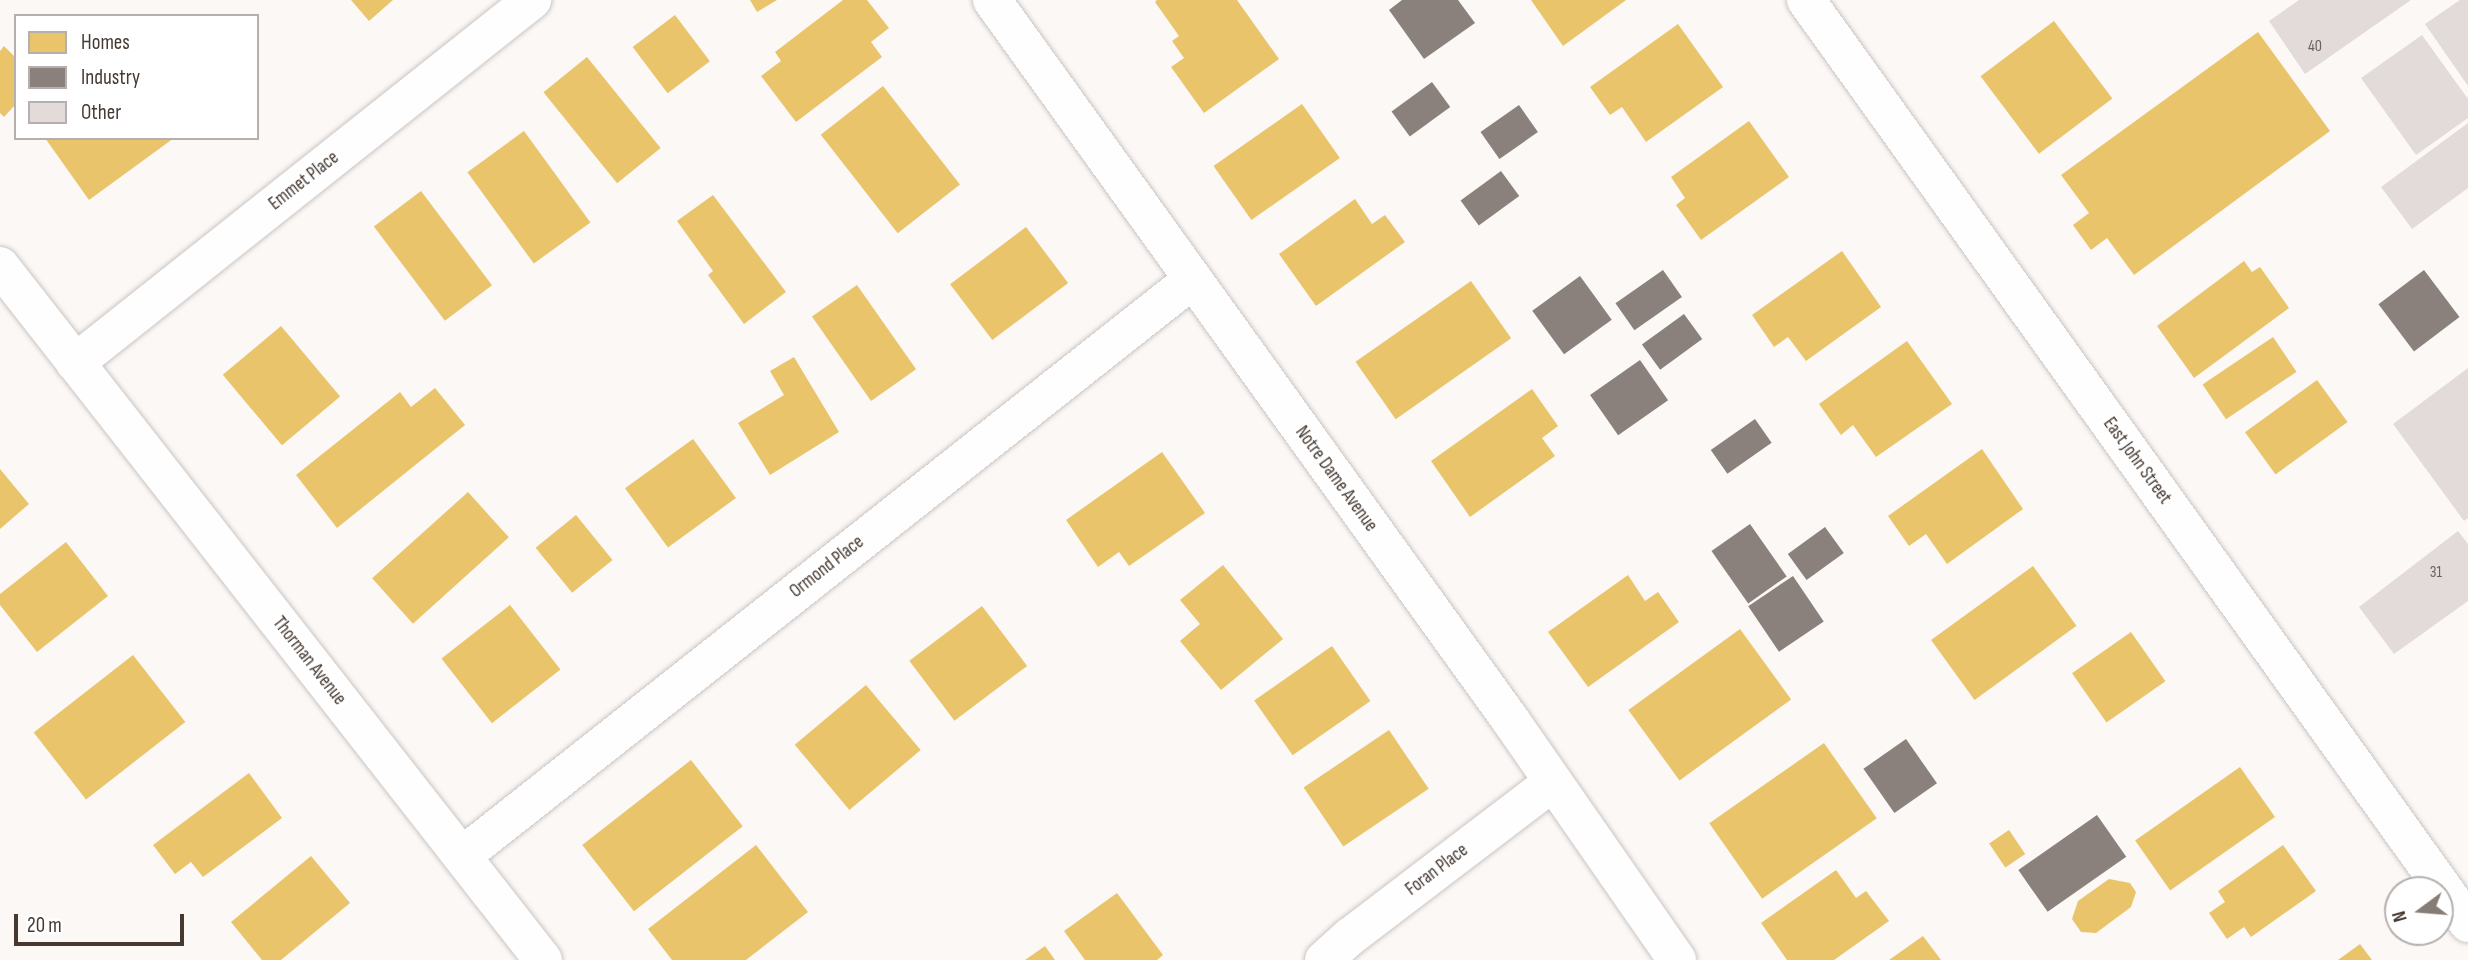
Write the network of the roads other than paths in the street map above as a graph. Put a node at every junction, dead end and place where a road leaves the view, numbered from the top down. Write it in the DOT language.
graph roads {
  1 [pos="532,0"];
  2 [pos="992,0"];
  3 [pos="1806,0"];
  4 [pos="0,266"];
  5 [pos="1192,280"];
  6 [pos="75,363"];
  7 [pos="1552,783"];
  8 [pos="462,856"];
  9 [pos="2468,922"];
  10 [pos="543,960"];
  11 [pos="1324,960"];
  12 [pos="1677,960"];
  1 -- 6 [label="street, Emmet Place"];
  2 -- 5 [label="street, Notre Dame Avenue"];
  3 -- 9 [label="street, East John Street"];
  4 -- 6 [label="street, Thorman Avenue"];
  5 -- 7 [label="street, Notre Dame Avenue"];
  5 -- 8 [label="street, Ormond Place"];
  6 -- 8 [label="street, Thorman Avenue"];
  7 -- 11 [label="street, Foran Place"];
  7 -- 12 [label="street, Notre Dame Avenue"];
  8 -- 10 [label="street, Thorman Avenue"];
}
